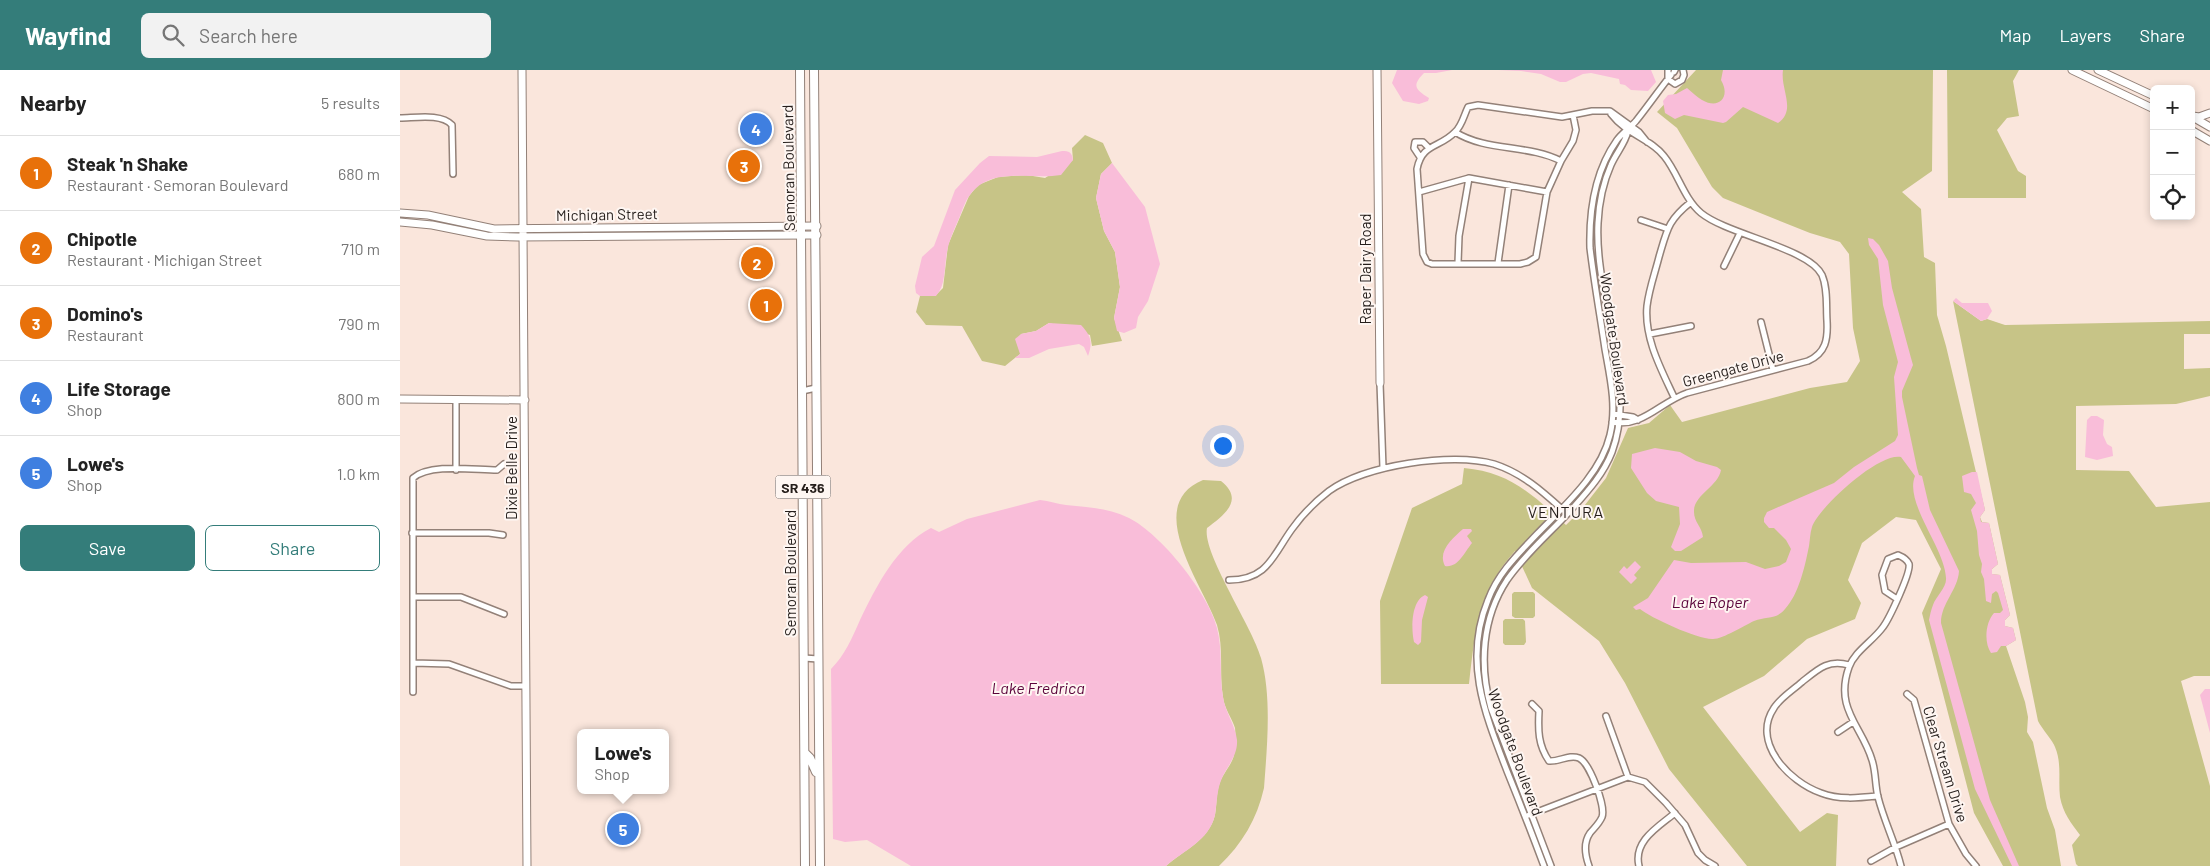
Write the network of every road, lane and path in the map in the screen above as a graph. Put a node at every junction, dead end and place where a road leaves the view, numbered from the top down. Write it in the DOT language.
graph roads {
  1 [pos="522,70"];
  2 [pos="800,70"];
  3 [pos="814,70"];
  4 [pos="1377,70"];
  5 [pos="2072,70"];
  6 [pos="2098,70"];
  7 [pos="1685,72"];
  8 [pos="1671,75"];
  9 [pos="2150,94"];
  10 [pos="2150,107"];
  11 [pos="2210,113"];
  12 [pos="1574,115"];
  13 [pos="2195,116"];
  14 [pos="400,118"];
  15 [pos="2195,118"];
  16 [pos="2210,127"];
  17 [pos="1630,129"];
  18 [pos="1455,132"];
  19 [pos="2195,132"];
  20 [pos="2210,141"];
  21 [pos="1429,148"];
  22 [pos="1420,157"];
  23 [pos="1560,161"];
  24 [pos="454,174"];
  25 [pos="1469,178"];
  26 [pos="1509,185"];
  27 [pos="1419,192"];
  28 [pos="1547,192"];
  29 [pos="1691,202"];
  30 [pos="400,213"];
  31 [pos="1641,220"];
  32 [pos="400,222"];
  33 [pos="802,226"];
  34 [pos="817,226"];
  35 [pos="523,229"];
  36 [pos="1668,229"];
  37 [pos="1740,233"];
  38 [pos="802,235"];
  39 [pos="817,235"];
  40 [pos="524,238"];
  41 [pos="1458,263"];
  42 [pos="1498,263"];
  43 [pos="1724,266"];
  44 [pos="1761,322"];
  45 [pos="1691,326"];
  46 [pos="1650,334"];
  47 [pos="1613,348"];
  48 [pos="1606,350"];
  49 [pos="1773,370"];
  50 [pos="1380,383"];
  51 [pos="816,388"];
  52 [pos="802,391"];
  53 [pos="1674,397"];
  54 [pos="400,399"];
  55 [pos="456,399"];
  56 [pos="525,400"];
  57 [pos="1613,414"];
  58 [pos="1621,415"];
  59 [pos="1638,420"];
  60 [pos="1612,422"];
  61 [pos="1620,423"];
  62 [pos="504,464"];
  63 [pos="1383,468"];
  64 [pos="456,470"];
  65 [pos="1561,509"];
  66 [pos="1567,514"];
  67 [pos="412,533"];
  68 [pos="503,536"];
  69 [pos="1229,580"];
  70 [pos="413,597"];
  71 [pos="1897,599"];
  72 [pos="504,614"];
  73 [pos="804,658"];
  74 [pos="818,658"];
  75 [pos="414,663"];
  76 [pos="1849,665"];
  77 [pos="525,686"];
  78 [pos="413,692"];
  79 [pos="1906,694"];
  80 [pos="1532,704"];
  81 [pos="1484,710"];
  82 [pos="1492,710"];
  83 [pos="1486,716"];
  84 [pos="1606,716"];
  85 [pos="1853,722"];
  86 [pos="1838,732"];
  87 [pos="805,753"];
  88 [pos="1628,777"];
  89 [pos="1514,787"];
  90 [pos="1521,788"];
  91 [pos="1597,790"];
  92 [pos="820,791"];
  93 [pos="1516,793"];
  94 [pos="1878,796"];
  95 [pos="1675,813"];
  96 [pos="1532,814"];
  97 [pos="1525,817"];
  98 [pos="1949,824"];
  99 [pos="1896,847"];
  100 [pos="1871,861"];
  101 [pos="527,866"];
  102 [pos="806,866"];
  103 [pos="820,866"];
  104 [pos="1544,866"];
  105 [pos="1551,866"];
  106 [pos="1589,866"];
  107 [pos="1639,866"];
  108 [pos="1715,866"];
  109 [pos="1901,866"];
  110 [pos="1976,866"];
  1 -- 35 [label="street, Dixie Belle Drive"];
  2 -- 33 [label="main road, Semoran Boulevard / SR 436"];
  3 -- 34 [label="main road, Semoran Boulevard / SR 436"];
  4 -- 50 [label="street, Raper Dairy Road"];
  5 -- 10 [label="street"];
  6 -- 9 [label="street"];
  7 -- 8 [label="street, Woodgate Boulevard"];
  8 -- 17 [label="street, Woodgate Boulevard"];
  11 -- 13 [label="street"];
  12 -- 17 [label="street"];
  12 -- 18 [label="street"];
  12 -- 23 [label="street"];
  14 -- 24 [label="street"];
  15 -- 16 [label="street"];
  17 -- 29 [label="street"];
  17 -- 47 [label="street, Woodgate Boulevard"];
  17 -- 48 [label="street, Woodgate Boulevard"];
  18 -- 21 [label="street"];
  18 -- 23 [label="street"];
  19 -- 20 [label="street"];
  21 -- 22 [label="street"];
  21 -- 22 [label="street"];
  22 -- 27 [label="street"];
  23 -- 28 [label="street"];
  25 -- 26 [label="street"];
  25 -- 27 [label="street"];
  25 -- 41 [label="street"];
  26 -- 28 [label="street"];
  26 -- 42 [label="street"];
  27 -- 41 [label="street"];
  28 -- 42 [label="street"];
  29 -- 36 [label="street"];
  29 -- 37 [label="street"];
  30 -- 35 [label="street, Michigan Street"];
  31 -- 36 [label="street"];
  32 -- 40 [label="street, Michigan Street"];
  33 -- 34 [label="street, Michigan Street"];
  33 -- 35 [label="street, Michigan Street"];
  33 -- 38 [label="main road, Semoran Boulevard / SR 436"];
  34 -- 39 [label="main road, Semoran Boulevard / SR 436"];
  35 -- 40 [label="street, Dixie Belle Drive"];
  36 -- 46 [label="street"];
  37 -- 43 [label="street"];
  37 -- 49 [label="street, Greengate Drive"];
  38 -- 39 [label="street, Michigan Street"];
  38 -- 40 [label="street, Michigan Street"];
  38 -- 52 [label="main road, Semoran Boulevard / SR 436"];
  39 -- 51 [label="main road, Semoran Boulevard / SR 436"];
  40 -- 56 [label="street, Dixie Belle Drive"];
  41 -- 42 [label="street"];
  44 -- 49 [label="street"];
  45 -- 46 [label="street"];
  46 -- 53 [label="street"];
  47 -- 48 [label="street"];
  47 -- 58 [label="street, Woodgate Boulevard"];
  48 -- 57 [label="street, Woodgate Boulevard"];
  49 -- 53 [label="street, Greengate Drive"];
  50 -- 63 [label="street, Raper Dairy Road"];
  51 -- 52 [label="street"];
  51 -- 74 [label="main road, Semoran Boulevard / SR 436"];
  52 -- 73 [label="main road, Semoran Boulevard / SR 436"];
  53 -- 59 [label="street, Greengate Drive"];
  54 -- 55 [label="street"];
  55 -- 56 [label="street"];
  55 -- 64 [label="street"];
  56 -- 77 [label="street, Dixie Belle Drive"];
  57 -- 58 [label="street"];
  57 -- 60 [label="street, Woodgate Boulevard"];
  58 -- 59 [label="street"];
  58 -- 61 [label="street, Woodgate Boulevard"];
  59 -- 61 [label="street, Greengate Drive"];
  60 -- 61 [label="street, Greengate Drive"];
  60 -- 65 [label="street, Woodgate Boulevard"];
  61 -- 66 [label="street, Woodgate Boulevard"];
  62 -- 64 [label="street"];
  63 -- 65 [label="street"];
  63 -- 69 [label="street"];
  64 -- 67 [label="street"];
  65 -- 66 [label="street"];
  65 -- 81 [label="street, Woodgate Boulevard"];
  66 -- 82 [label="street, Woodgate Boulevard"];
  67 -- 68 [label="street"];
  67 -- 70 [label="street"];
  70 -- 72 [label="street"];
  70 -- 75 [label="street"];
  71 -- 71 [label="street"];
  71 -- 76 [label="street"];
  73 -- 74 [label="street"];
  73 -- 87 [label="main road, Semoran Boulevard / SR 436"];
  74 -- 92 [label="main road, Semoran Boulevard / SR 436"];
  75 -- 77 [label="street"];
  75 -- 78 [label="street"];
  76 -- 85 [label="street"];
  76 -- 94 [label="street"];
  77 -- 101 [label="street, Dixie Belle Drive"];
  79 -- 98 [label="street, Clear Stream Drive"];
  80 -- 91 [label="street"];
  81 -- 82 [label="street"];
  81 -- 83 [label="street, Woodgate Boulevard"];
  82 -- 83 [label="street"];
  82 -- 90 [label="street, Woodgate Boulevard"];
  83 -- 89 [label="street, Woodgate Boulevard"];
  84 -- 88 [label="street"];
  85 -- 86 [label="street"];
  85 -- 94 [label="street"];
  87 -- 92 [label="main road"];
  87 -- 102 [label="main road, Semoran Boulevard / SR 436"];
  88 -- 91 [label="street"];
  88 -- 95 [label="street"];
  89 -- 90 [label="street"];
  89 -- 93 [label="street, Woodgate Boulevard"];
  90 -- 93 [label="street"];
  90 -- 96 [label="street, Woodgate Boulevard"];
  91 -- 96 [label="street"];
  91 -- 106 [label="street"];
  92 -- 103 [label="main road, Semoran Boulevard / SR 436"];
  93 -- 97 [label="street, Woodgate Boulevard"];
  94 -- 99 [label="street"];
  95 -- 107 [label="street"];
  95 -- 108 [label="street"];
  96 -- 97 [label="street"];
  96 -- 105 [label="street, Woodgate Boulevard"];
  97 -- 104 [label="street, Woodgate Boulevard"];
  98 -- 99 [label="street"];
  98 -- 110 [label="street, Clear Stream Drive"];
  99 -- 100 [label="street"];
  99 -- 109 [label="street"];
}
